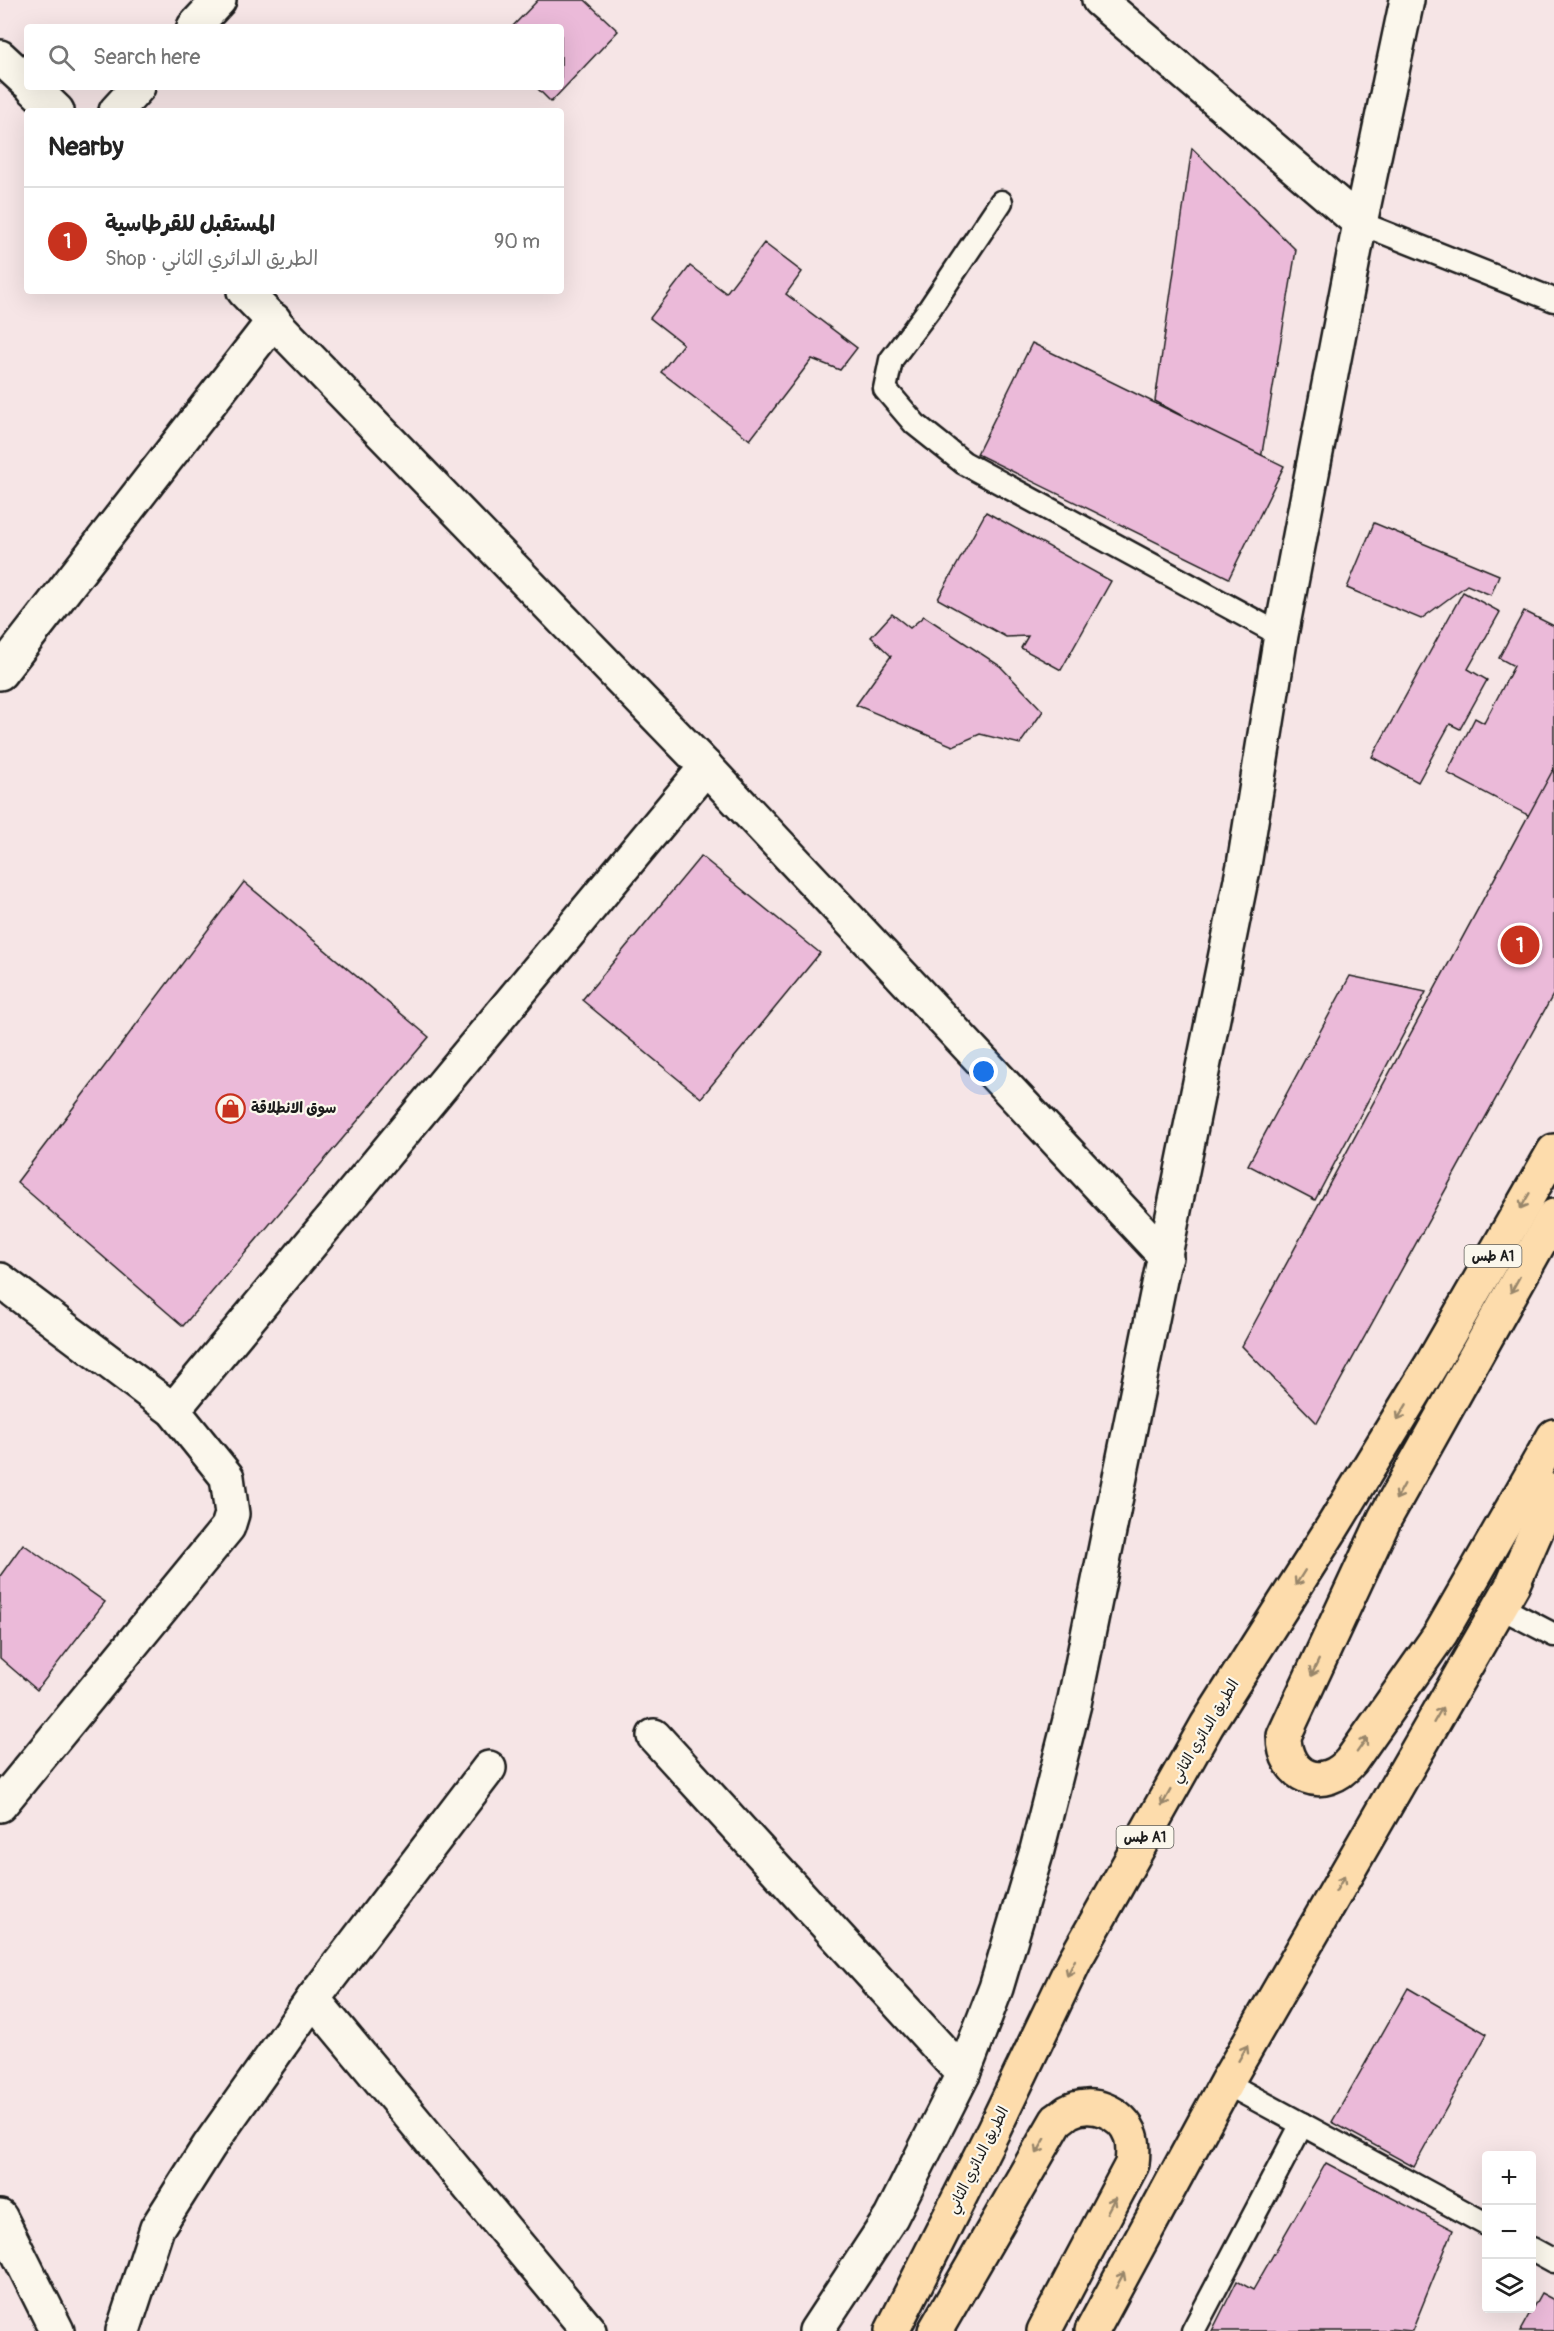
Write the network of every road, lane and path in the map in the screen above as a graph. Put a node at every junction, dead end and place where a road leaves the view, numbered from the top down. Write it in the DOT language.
graph roads {
  1 [pos="219,0"];
  2 [pos="1099,0"];
  3 [pos="1407,0"];
  4 [pos="197,24"];
  5 [pos="0,57"];
  6 [pos="24,79"];
  7 [pos="35,90"];
  8 [pos="135,90"];
  9 [pos="54,108"];
  10 [pos="119,108"];
  11 [pos="1001,202"];
  12 [pos="1360,223"];
  13 [pos="247,294"];
  14 [pos="1554,300"];
  15 [pos="274,320"];
  16 [pos="1281,635"];
  17 [pos="0,673"];
  18 [pos="706,767"];
  19 [pos="1554,1151"];
  20 [pos="1554,1216"];
  21 [pos="1166,1257"];
  22 [pos="0,1280"];
  23 [pos="173,1410"];
  24 [pos="1554,1436"];
  25 [pos="1554,1490"];
  26 [pos="1500,1607"];
  27 [pos="1554,1635"];
  28 [pos="654,1736"];
  29 [pos="489,1768"];
  30 [pos="0,1805"];
  31 [pos="313,1999"];
  32 [pos="963,2074"];
  33 [pos="1226,2083"];
  34 [pos="1302,2124"];
  35 [pos="0,2217"];
  36 [pos="1482,2222"];
  37 [pos="1536,2251"];
  38 [pos="1554,2261"];
  39 [pos="57,2331"];
  40 [pos="123,2331"];
  41 [pos="589,2331"];
  42 [pos="816,2331"];
  43 [pos="892,2331"];
  44 [pos="936,2331"];
  45 [pos="1044,2331"];
  46 [pos="1092,2331"];
  47 [pos="1193,2331"];
  1 -- 4 [label="street"];
  2 -- 12 [label="street"];
  3 -- 12 [label="street"];
  5 -- 6 [label="street"];
  7 -- 9 [label="street"];
  8 -- 10 [label="street"];
  11 -- 16 [label="lane"];
  12 -- 14 [label="lane"];
  12 -- 16 [label="street"];
  13 -- 15 [label="street"];
  15 -- 17 [label="street"];
  15 -- 18 [label="street"];
  16 -- 21 [label="street"];
  18 -- 21 [label="street"];
  18 -- 23 [label="street"];
  19 -- 43 [label="highway, الطريق الدائري الثاني / طس A1, one-way"];
  20 -- 24 [label="highway, one-way"];
  21 -- 32 [label="street"];
  22 -- 23 [label="street"];
  23 -- 30 [label="street"];
  25 -- 26 [label="highway"];
  26 -- 27 [label="lane"];
  33 -- 26 [label="highway, one-way"];
  28 -- 32 [label="street"];
  29 -- 31 [label="street"];
  31 -- 40 [label="street"];
  31 -- 41 [label="street"];
  32 -- 42 [label="street"];
  33 -- 34 [label="lane"];
  46 -- 33 [label="highway, one-way"];
  34 -- 36 [label="lane"];
  34 -- 47 [label="lane"];
  35 -- 39 [label="street"];
  37 -- 38 [label="lane"];
  45 -- 44 [label="highway, one-way"];
}
